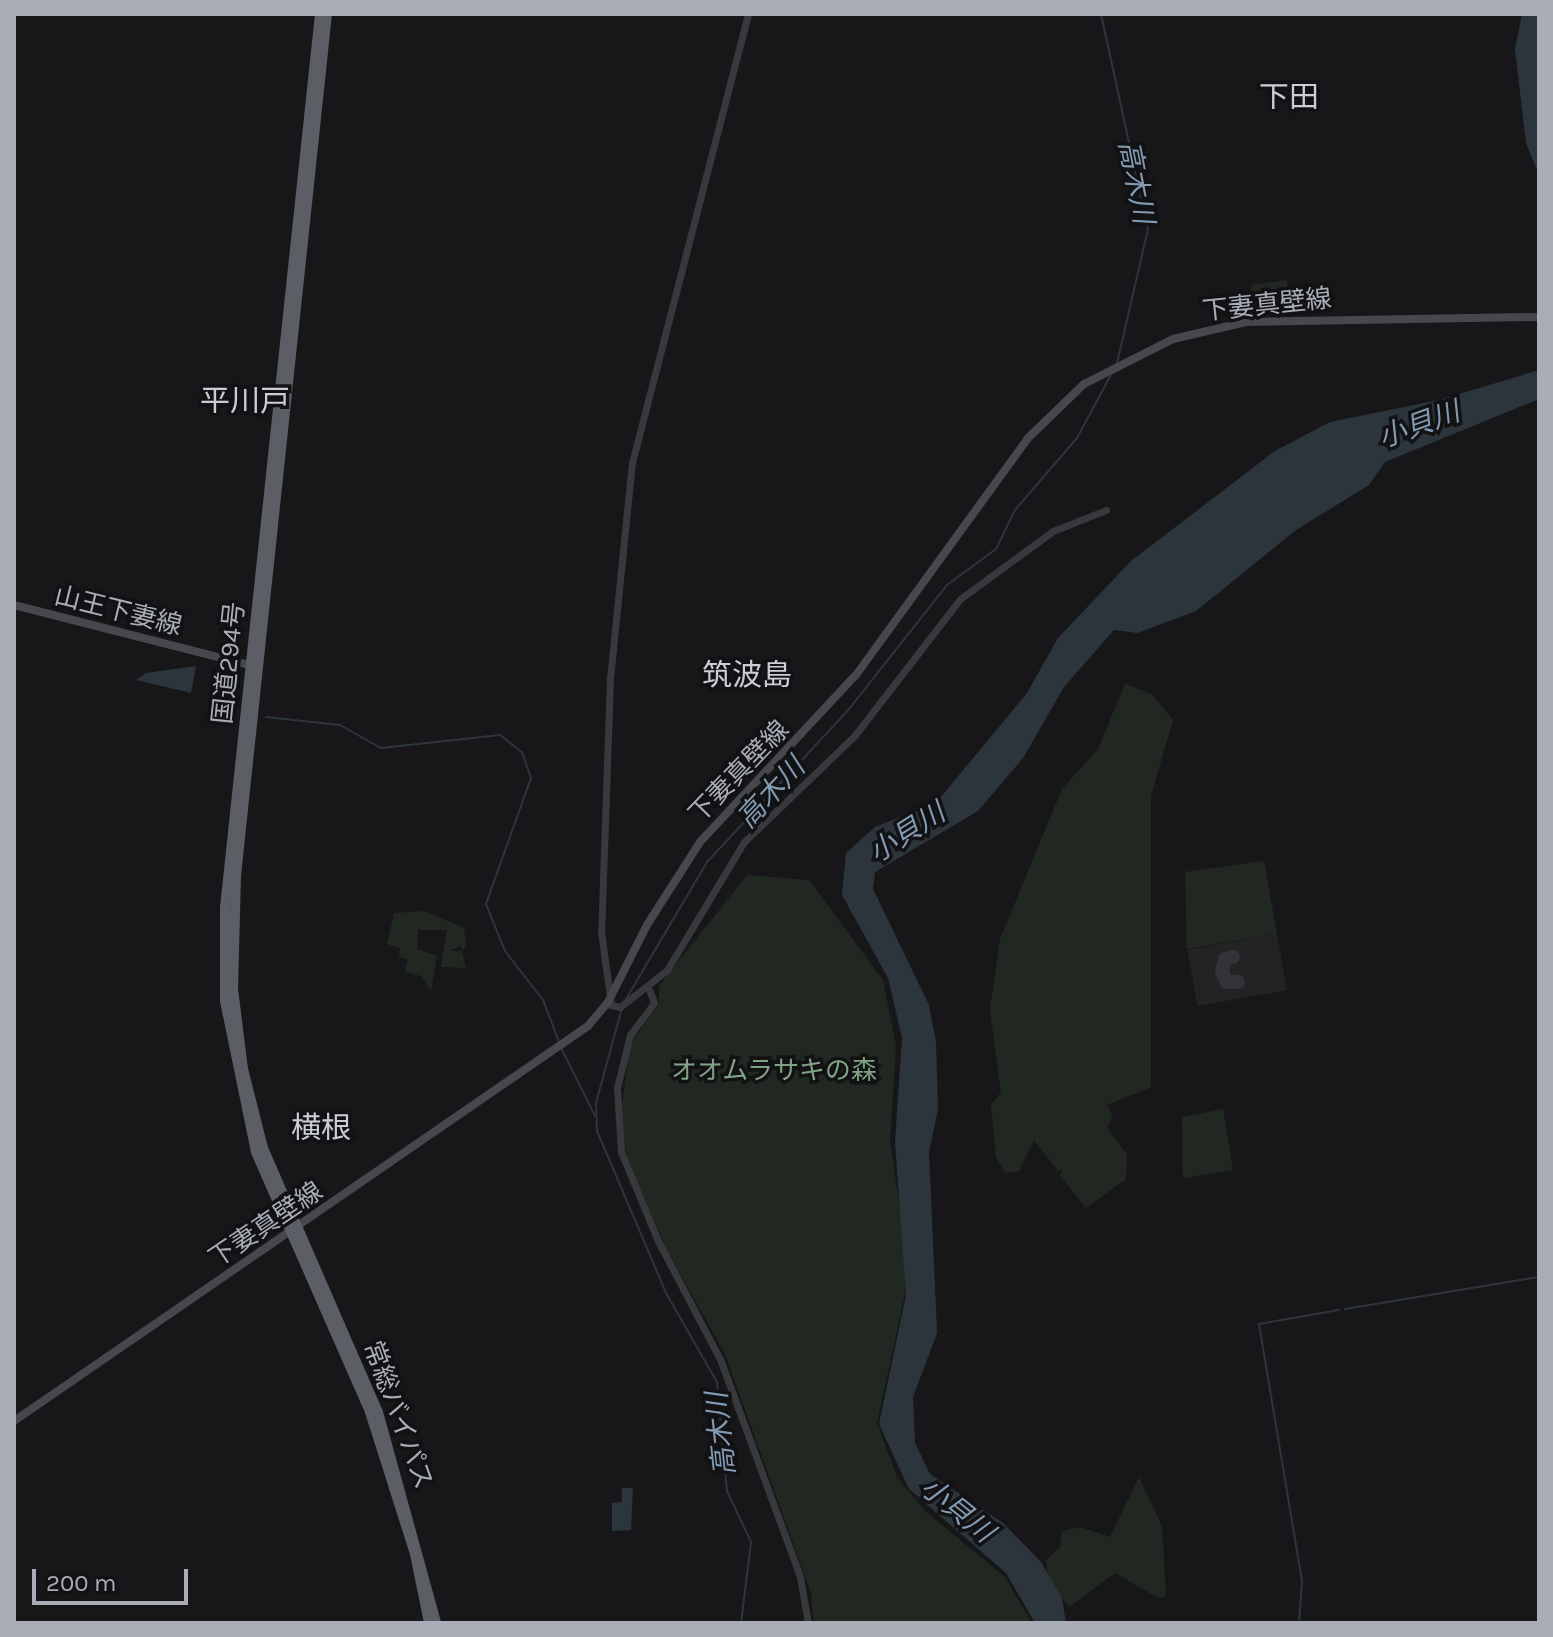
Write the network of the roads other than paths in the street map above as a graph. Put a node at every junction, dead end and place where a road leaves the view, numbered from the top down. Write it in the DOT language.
graph roads {
  1 [pos="320,14"];
  2 [pos="327,14"];
  3 [pos="748,14"];
  4 [pos="1539,317"];
  5 [pos="1106,510"];
  6 [pos="14,605"];
  7 [pos="255,666"];
  8 [pos="648,987"];
  9 [pos="608,1002"];
  10 [pos="293,1231"];
  11 [pos="321,1302"];
  12 [pos="14,1421"];
  13 [pos="429,1623"];
  14 [pos="436,1623"];
  15 [pos="808,1623"];
  1 -- 7 [label="highway, 国道294号"];
  2 -- 7 [label="highway, 国道294号"];
  3 -- 9 [label="street"];
  4 -- 9 [label="main road, 下妻真壁線"];
  5 -- 8 [label="street"];
  6 -- 7 [label="main road, 山王下妻線"];
  7 -- 10 [label="highway, 国道294号"];
  8 -- 9 [label="street"];
  8 -- 15 [label="street"];
  9 -- 10 [label="main road, 下妻真壁線"];
  10 -- 11 [label="highway, 国道294号"];
  10 -- 12 [label="main road, 下妻真壁線"];
  10 -- 14 [label="highway, 常総バイパス"];
  11 -- 13 [label="highway, 常総バイパス"];
}
